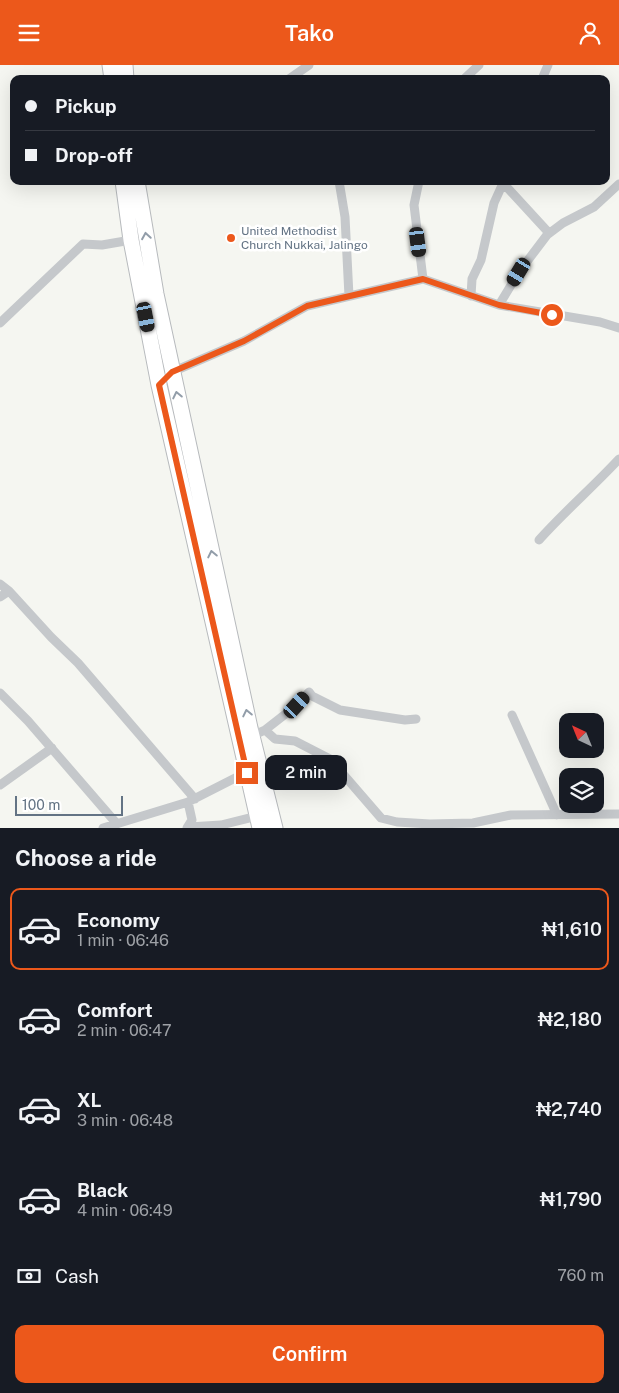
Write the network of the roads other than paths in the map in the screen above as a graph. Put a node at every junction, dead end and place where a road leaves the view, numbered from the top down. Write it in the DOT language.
graph roads {
  1 [pos="309,65"];
  2 [pos="479,65"];
  3 [pos="295,75"];
  4 [pos="468,75"];
  5 [pos="619,184"];
  6 [pos="124,185"];
  7 [pos="138,185"];
  8 [pos="340,185"];
  9 [pos="419,185"];
  10 [pos="502,185"];
  11 [pos="506,185"];
  12 [pos="549,233"];
  13 [pos="131,240"];
  14 [pos="423,279"];
  15 [pos="350,296"];
  16 [pos="471,296"];
  17 [pos="499,305"];
  18 [pos="0,323"];
  19 [pos="619,328"];
  20 [pos="172,372"];
  21 [pos="159,385"];
  22 [pos="619,459"];
  23 [pos="539,540"];
  24 [pos="0,584"];
  25 [pos="9,591"];
  26 [pos="0,597"];
  27 [pos="0,694"];
  28 [pos="512,715"];
  29 [pos="416,719"];
  30 [pos="259,733"];
  31 [pos="52,748"];
  32 [pos="247,773"];
  33 [pos="0,785"];
  34 [pos="191,801"];
  35 [pos="619,814"];
  36 [pos="557,815"];
  37 [pos="258,822"];
  38 [pos="383,823"];
  39 [pos="117,824"];
  40 [pos="188,827"];
  41 [pos="103,828"];
  42 [pos="275,828"];
  1 -- 3 [label="street"];
  2 -- 4 [label="street"];
  5 -- 12 [label="street"];
  6 -- 13 [label="highway"];
  20 -- 7 [label="highway, one-way"];
  8 -- 15 [label="street"];
  9 -- 14 [label="street"];
  10 -- 16 [label="street"];
  11 -- 12 [label="street"];
  12 -- 17 [label="street"];
  13 -- 18 [label="street"];
  13 -- 21 [label="highway"];
  14 -- 15 [label="street"];
  14 -- 16 [label="street"];
  15 -- 20 [label="street"];
  16 -- 17 [label="street"];
  17 -- 19 [label="street"];
  20 -- 21 [label="street"];
  30 -- 20 [label="highway, one-way"];
  21 -- 32 [label="highway"];
  22 -- 23 [label="street"];
  24 -- 25 [label="street"];
  25 -- 26 [label="street"];
  25 -- 34 [label="street"];
  27 -- 31 [label="street"];
  28 -- 36 [label="street"];
  29 -- 30 [label="street"];
  30 -- 38 [label="street"];
  30 -- 42 [label="highway"];
  31 -- 33 [label="street"];
  31 -- 39 [label="street"];
  32 -- 34 [label="street"];
  32 -- 37 [label="highway"];
  34 -- 39 [label="street"];
  34 -- 40 [label="street"];
  35 -- 36 [label="street"];
  36 -- 38 [label="street"];
  37 -- 40 [label="street"];
  39 -- 41 [label="street"];
}
